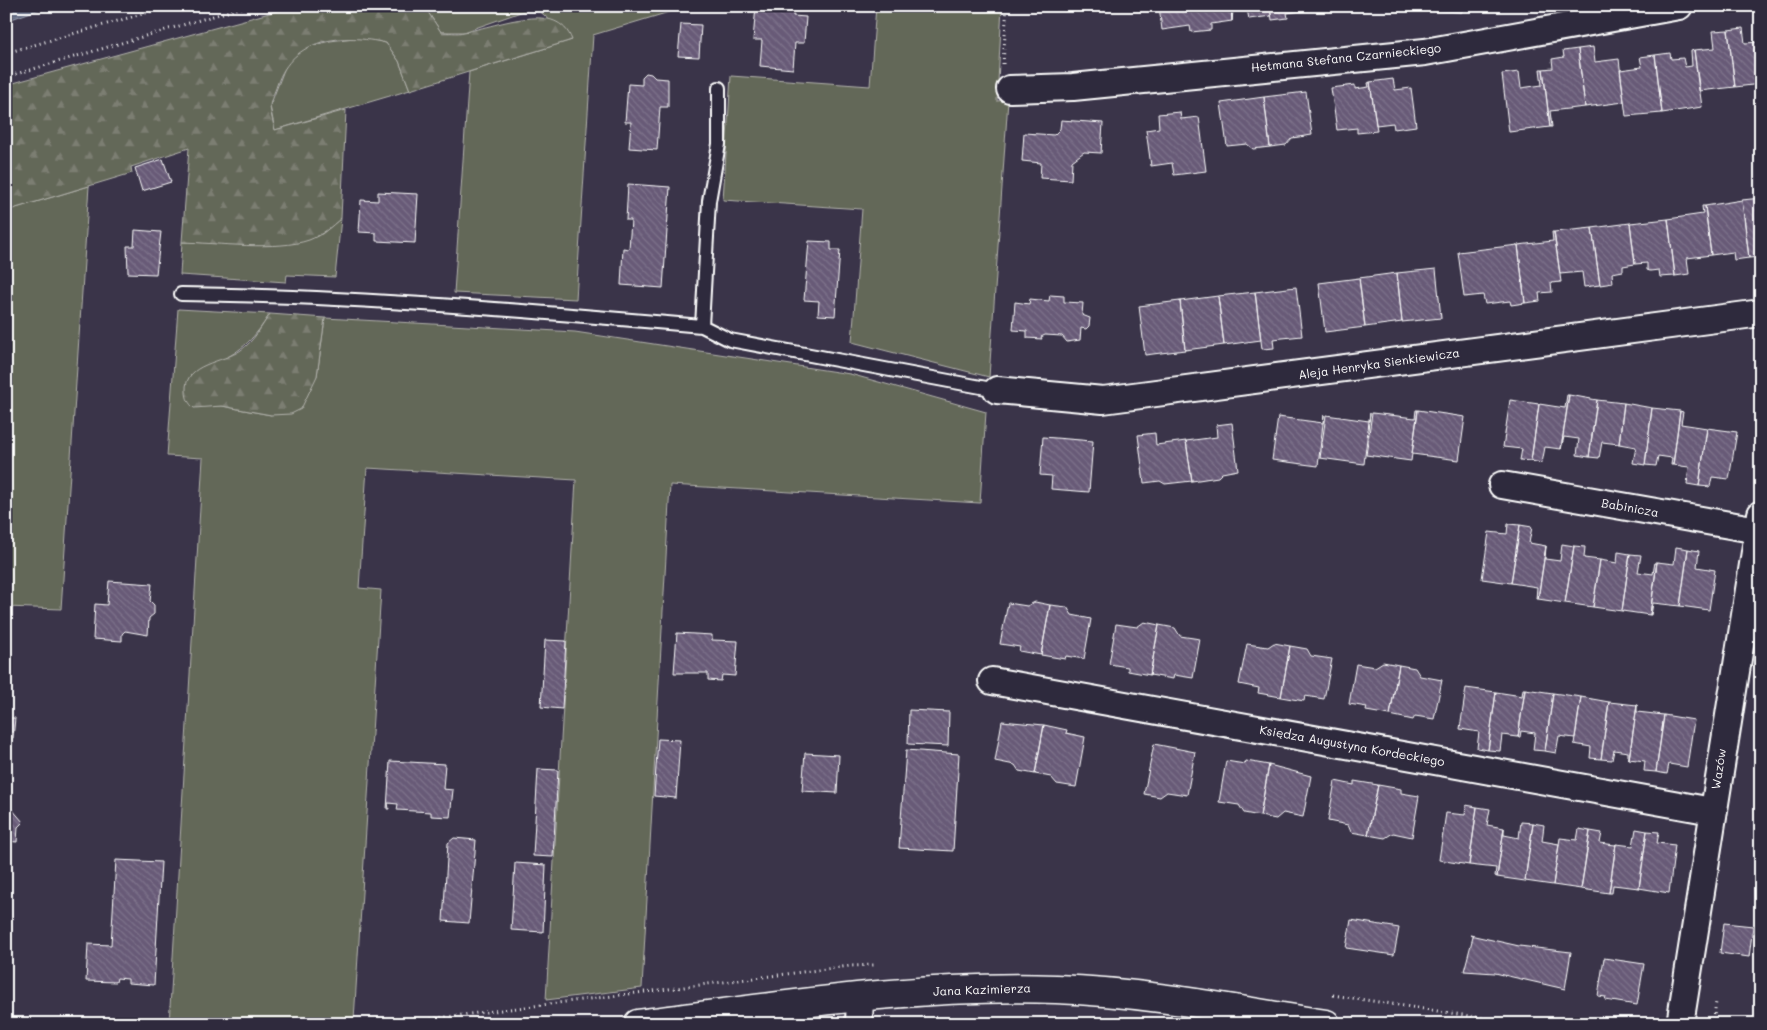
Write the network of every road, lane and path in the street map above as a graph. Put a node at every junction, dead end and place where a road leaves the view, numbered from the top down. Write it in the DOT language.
graph roads {
  1 [pos="170,6"];
  2 [pos="247,6"];
  3 [pos="1007,6"];
  4 [pos="1679,6"];
  5 [pos="6,53"];
  6 [pos="6,77"];
  7 [pos="720,88"];
  8 [pos="1010,89"];
  9 [pos="181,294"];
  10 [pos="1761,313"];
  11 [pos="702,326"];
  12 [pos="997,390"];
  13 [pos="1502,485"];
  14 [pos="1759,522"];
  15 [pos="992,681"];
  16 [pos="1712,812"];
  17 [pos="860,997"];
  18 [pos="1716,1002"];
  19 [pos="654,1023"];
  20 [pos="859,1024"];
  21 [pos="1326,1024"];
  22 [pos="1680,1024"];
  23 [pos="1712,1024"];
  1 -- 5 [label="path"];
  2 -- 6 [label="path"];
  3 -- 8 [label="path"];
  4 -- 8 [label="street, Hetmana Stefana Czarnieckiego"];
  7 -- 11 [label="lane"];
  9 -- 11 [label="lane"];
  10 -- 12 [label="street, Aleja Henryka Sienkiewicza"];
  11 -- 12 [label="lane"];
  13 -- 14 [label="street, Babinicza"];
  14 -- 16 [label="street, Wazów"];
  15 -- 16 [label="street, Księdza Augustyna Kordeckiego"];
  16 -- 22 [label="street, Wazów"];
  17 -- 19 [label="main road, Jana Kazimierza"];
  17 -- 20 [label="street"];
  17 -- 21 [label="main road, Jana Kazimierza"];
  18 -- 23 [label="path"];
}
